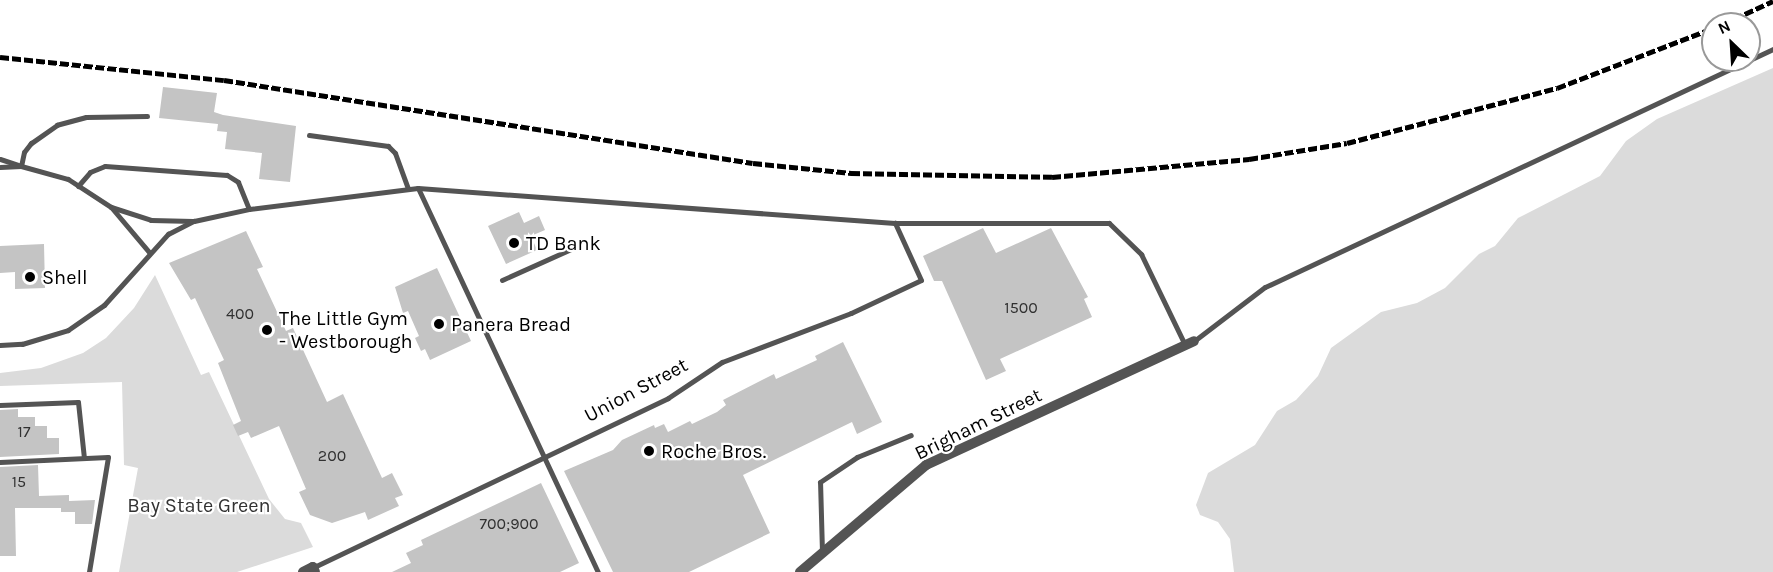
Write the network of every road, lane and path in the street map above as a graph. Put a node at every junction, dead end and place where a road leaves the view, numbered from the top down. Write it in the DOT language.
graph roads {
  1 [pos="1773,49"];
  2 [pos="147,116"];
  3 [pos="309,135"];
  4 [pos="0,159"];
  5 [pos="21,166"];
  6 [pos="0,167"];
  7 [pos="78,186"];
  8 [pos="418,188"];
  9 [pos="408,189"];
  10 [pos="111,207"];
  11 [pos="249,209"];
  12 [pos="194,221"];
  13 [pos="895,224"];
  14 [pos="580,245"];
  15 [pos="149,252"];
  16 [pos="502,280"];
  17 [pos="1189,343"];
  18 [pos="0,345"];
  19 [pos="0,405"];
  20 [pos="911,435"];
  21 [pos="544,457"];
  22 [pos="84,459"];
  23 [pos="0,462"];
  24 [pos="822,553"];
  25 [pos="310,570"];
  26 [pos="89,572"];
  27 [pos="598,572"];
  28 [pos="800,572"];
  1 -- 17 [label="lane"];
  2 -- 5 [label="lane"];
  3 -- 9 [label="lane"];
  4 -- 5 [label="lane"];
  5 -- 6 [label="lane"];
  5 -- 7 [label="lane"];
  7 -- 10 [label="lane"];
  7 -- 11 [label="lane"];
  8 -- 9 [label="lane"];
  8 -- 13 [label="lane"];
  8 -- 21 [label="lane"];
  9 -- 11 [label="lane"];
  10 -- 12 [label="lane"];
  10 -- 15 [label="lane"];
  11 -- 12 [label="lane"];
  12 -- 15 [label="lane"];
  13 -- 17 [label="lane"];
  13 -- 21 [label="lane, Union Street"];
  14 -- 16 [label="lane"];
  15 -- 18 [label="lane"];
  17 -- 24 [label="street, Brigham Street"];
  19 -- 22 [label="lane"];
  20 -- 24 [label="lane"];
  21 -- 25 [label="lane, Union Street"];
  21 -- 27 [label="lane"];
  22 -- 23 [label="lane"];
  22 -- 26 [label="lane"];
  24 -- 28 [label="street, Brigham Street"];
}
